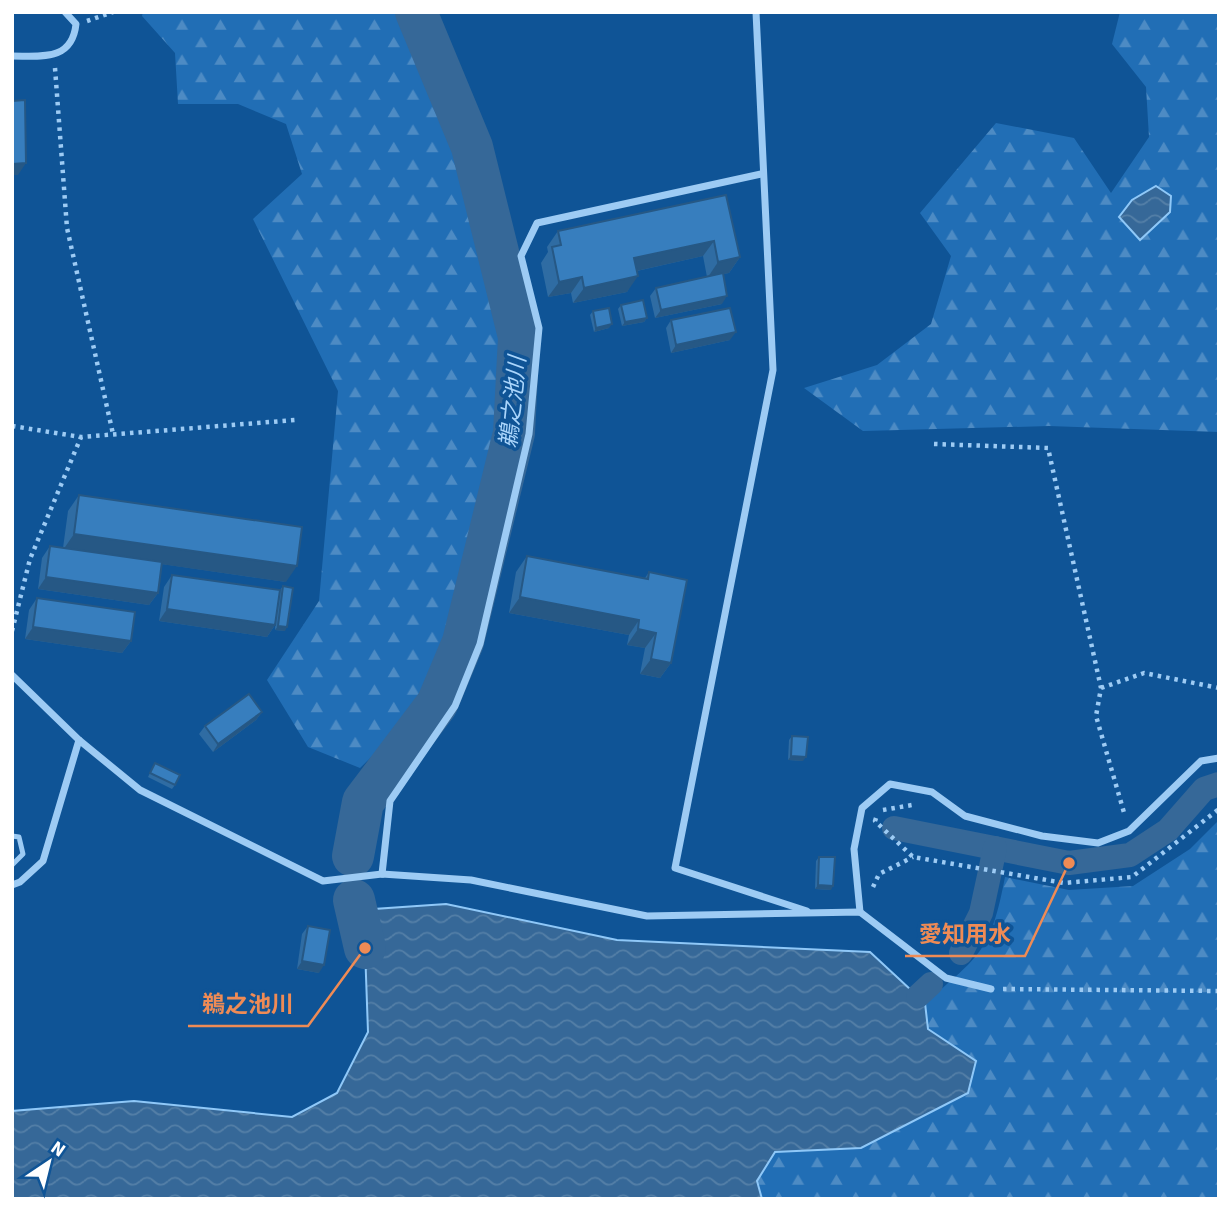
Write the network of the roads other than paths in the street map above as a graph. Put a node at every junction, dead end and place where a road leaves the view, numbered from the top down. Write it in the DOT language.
graph roads {
  1 [pos="65,12"];
  2 [pos="755,12"];
  3 [pos="12,56"];
  4 [pos="761,174"];
  5 [pos="12,676"];
  6 [pos="79,740"];
  7 [pos="1219,758"];
  8 [pos="12,836"];
  9 [pos="12,865"];
  10 [pos="382,874"];
  11 [pos="12,885"];
  12 [pos="860,912"];
  13 [pos="814,914"];
  14 [pos="991,989"];
  1 -- 3 [label="street"];
  2 -- 4 [label="street"];
  4 -- 10 [label="street"];
  4 -- 13 [label="street"];
  5 -- 6 [label="street"];
  6 -- 10 [label="street"];
  6 -- 11 [label="street"];
  7 -- 12 [label="street"];
  8 -- 9 [label="lane"];
  10 -- 13 [label="street"];
  12 -- 13 [label="street"];
  12 -- 14 [label="street"];
}
